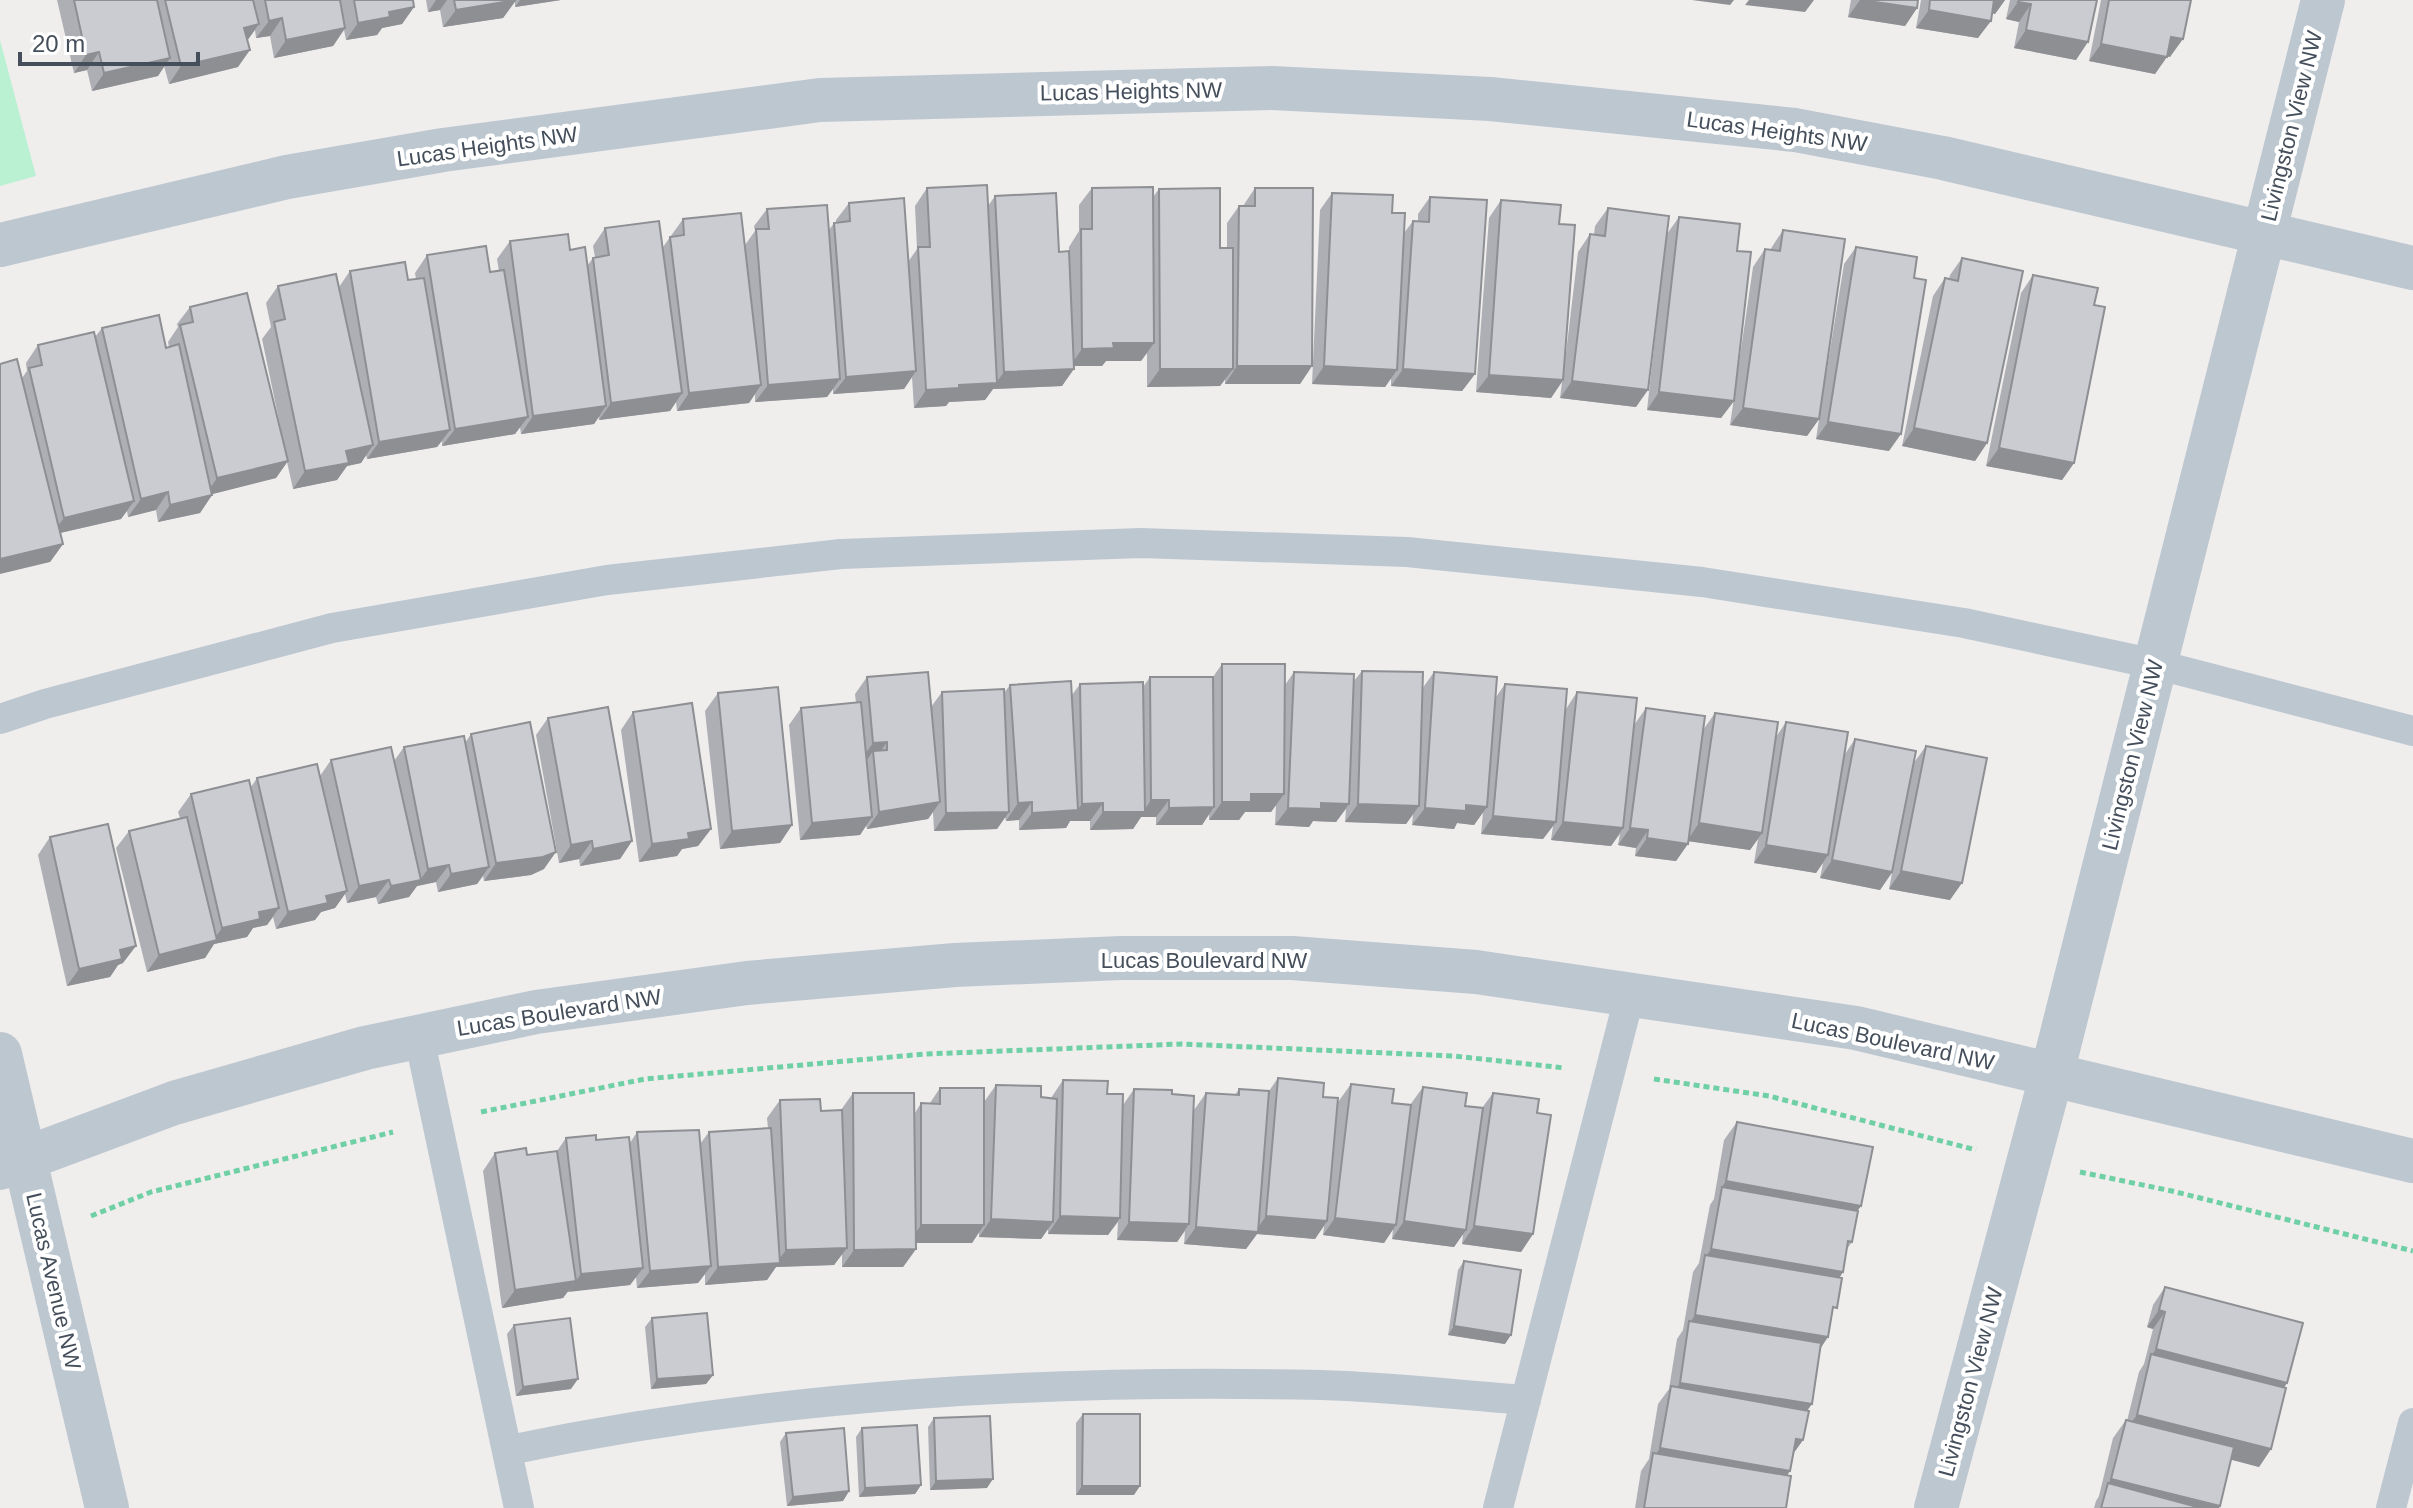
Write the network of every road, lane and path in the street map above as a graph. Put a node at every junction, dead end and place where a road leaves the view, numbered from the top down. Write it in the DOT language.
graph roads {
  1 [pos="2323,0"];
  2 [pos="2264,231"];
  3 [pos="0,245"];
  4 [pos="2413,268"];
  5 [pos="2155,664"];
  6 [pos="0,719"];
  7 [pos="2413,731"];
  8 [pos="1630,994"];
  9 [pos="419,1037"];
  10 [pos="0,1054"];
  11 [pos="1610,1073"];
  12 [pos="2051,1077"];
  13 [pos="436,1121"];
  14 [pos="2029,1161"];
  15 [pos="2413,1161"];
  16 [pos="12,1163"];
  17 [pos="43,1234"];
  18 [pos="2413,1251"];
  19 [pos="1526,1400"];
  20 [pos="2413,1423"];
  21 [pos="509,1450"];
  22 [pos="107,1508"];
  23 [pos="519,1508"];
  24 [pos="1498,1508"];
  25 [pos="1936,1508"];
  26 [pos="2391,1508"];
  1 -- 2 [label="street, Livingston View NW"];
  2 -- 3 [label="street, Lucas Heights NW"];
  2 -- 4 [label="street, Lucas Heights NW"];
  2 -- 5 [label="street, Livingston View NW"];
  5 -- 6 [label="lane"];
  5 -- 7 [label="lane"];
  5 -- 12 [label="street, Livingston View NW"];
  8 -- 9 [label="street, Lucas Boulevard NW"];
  8 -- 11 [label="lane"];
  8 -- 12 [label="street, Lucas Boulevard NW"];
  9 -- 13 [label="lane"];
  9 -- 16 [label="street, Lucas Boulevard NW"];
  10 -- 16 [label="street, Lucas Avenue NW"];
  11 -- 13 [label="path"];
  11 -- 14 [label="path"];
  11 -- 19 [label="lane"];
  12 -- 14 [label="street, Livingston View NW"];
  12 -- 15 [label="street, Lucas Boulevard NW"];
  13 -- 17 [label="path"];
  13 -- 21 [label="lane"];
  14 -- 18 [label="path"];
  14 -- 25 [label="street, Livingston View NW"];
  16 -- 17 [label="street, Lucas Avenue NW"];
  17 -- 22 [label="street, Lucas Avenue NW"];
  19 -- 21 [label="lane"];
  19 -- 24 [label="lane"];
  20 -- 26 [label="lane"];
  21 -- 23 [label="lane"];
}
